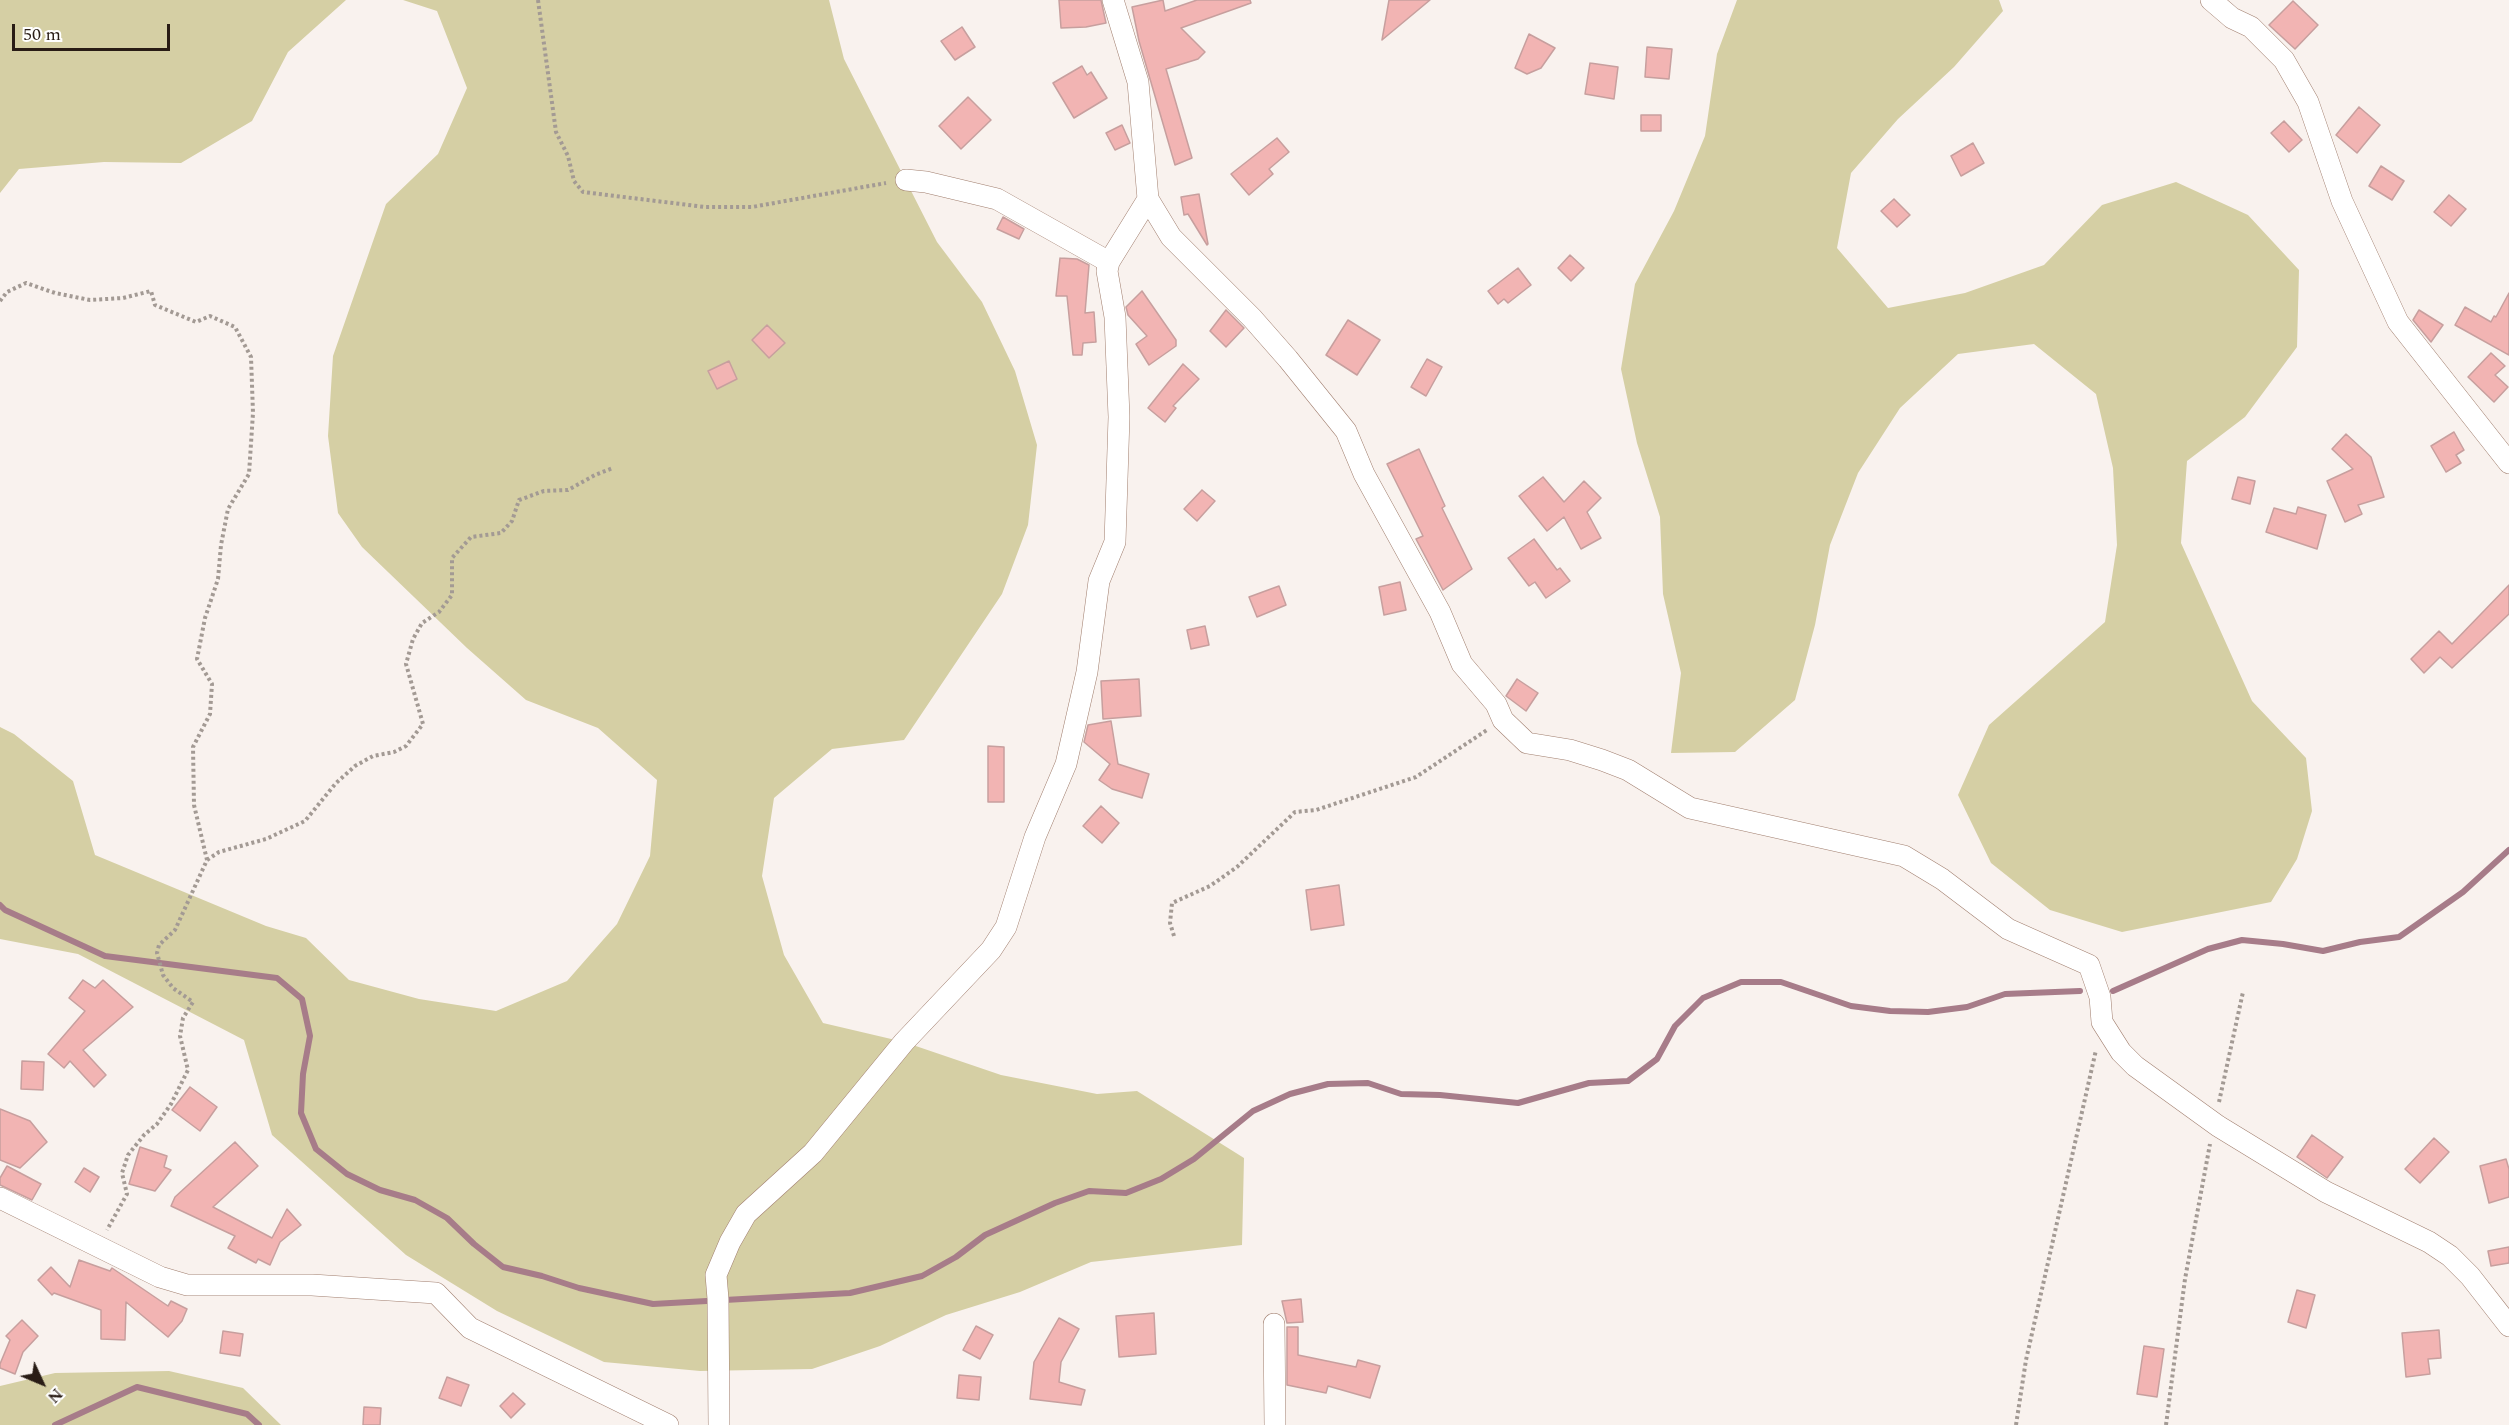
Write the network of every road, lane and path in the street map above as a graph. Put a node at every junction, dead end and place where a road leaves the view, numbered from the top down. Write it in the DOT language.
graph roads {
  1 [pos="538,0"];
  2 [pos="1113,0"];
  3 [pos="2211,0"];
  4 [pos="906,180"];
  5 [pos="1148,199"];
  6 [pos="1109,262"];
  7 [pos="0,301"];
  8 [pos="2509,463"];
  9 [pos="613,468"];
  10 [pos="1503,720"];
  11 [pos="207,860"];
  12 [pos="1174,936"];
  13 [pos="2243,992"];
  14 [pos="2102,1022"];
  15 [pos="2218,1109"];
  16 [pos="2213,1132"];
  17 [pos="0,1198"];
  18 [pos="98,1246"];
  19 [pos="1274,1324"];
  20 [pos="2509,1326"];
  21 [pos="668,1425"];
  22 [pos="719,1425"];
  23 [pos="1275,1425"];
  24 [pos="2016,1425"];
  25 [pos="2166,1425"];
  1 -- 4 [label="path"];
  2 -- 5 [label="street"];
  3 -- 8 [label="street"];
  4 -- 6 [label="street"];
  5 -- 6 [label="street"];
  5 -- 10 [label="street"];
  6 -- 22 [label="street"];
  7 -- 11 [label="path"];
  9 -- 11 [label="path"];
  10 -- 12 [label="path"];
  10 -- 14 [label="street"];
  11 -- 18 [label="path"];
  13 -- 15 [label="path"];
  14 -- 20 [label="street"];
  14 -- 24 [label="path"];
  16 -- 25 [label="path"];
  17 -- 18 [label="street"];
  18 -- 21 [label="street"];
  19 -- 23 [label="street"];
}
